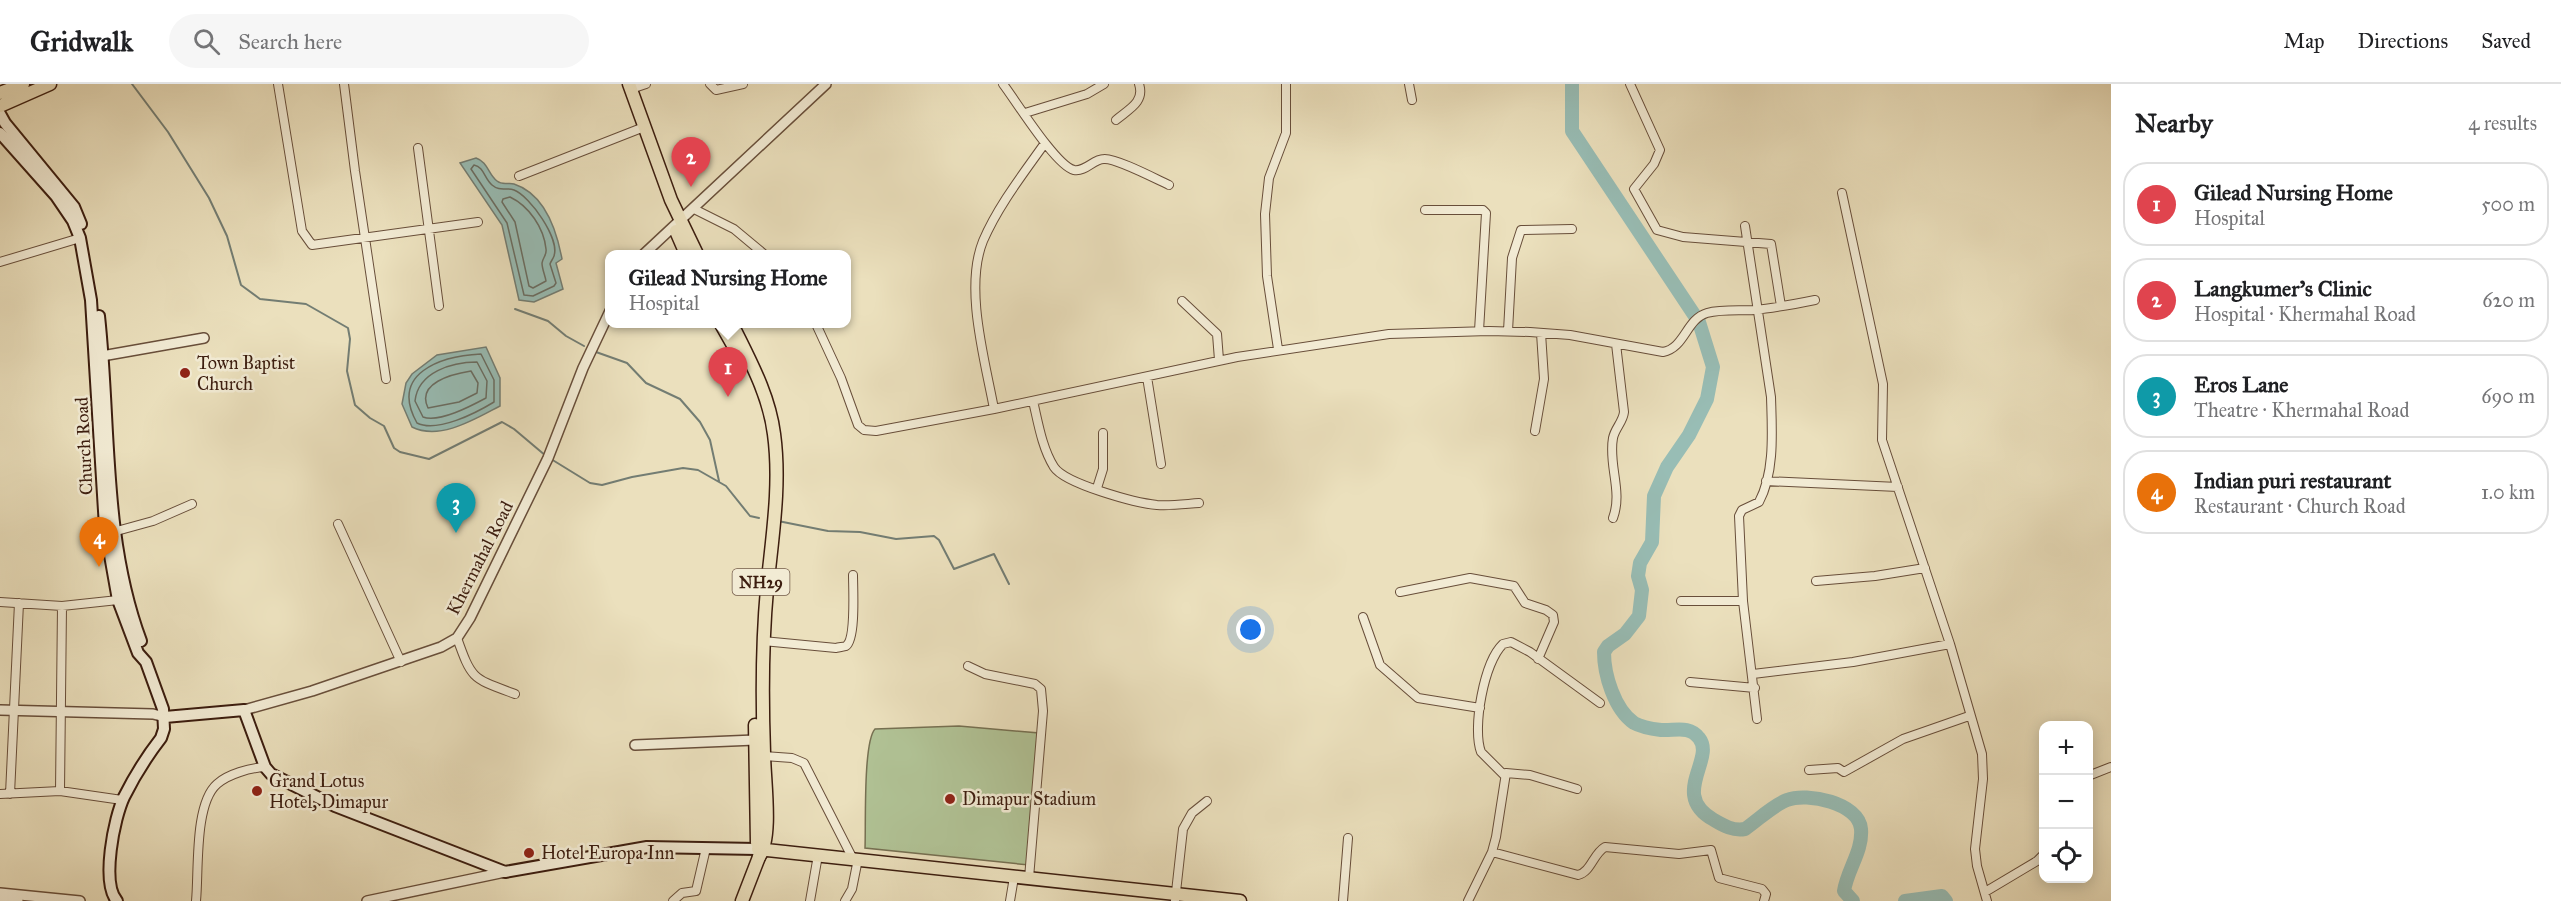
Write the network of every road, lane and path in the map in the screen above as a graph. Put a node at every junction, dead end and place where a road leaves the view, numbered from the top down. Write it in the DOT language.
graph roads {
  1 [pos="22,84"];
  2 [pos="50,84"];
  3 [pos="278,84"];
  4 [pos="345,84"];
  5 [pos="646,84"];
  6 [pos="710,84"];
  7 [pos="743,84"];
  8 [pos="826,84"];
  9 [pos="1004,84"];
  10 [pos="1104,84"];
  11 [pos="1139,84"];
  12 [pos="1286,84"];
  13 [pos="1409,84"];
  14 [pos="1630,84"];
  15 [pos="627,86"];
  16 [pos="0,93"];
  17 [pos="1412,100"];
  18 [pos="0,106"];
  19 [pos="1025,113"];
  20 [pos="0,114"];
  21 [pos="1116,120"];
  22 [pos="639,129"];
  23 [pos="0,133"];
  24 [pos="1045,143"];
  25 [pos="418,148"];
  26 [pos="519,176"];
  27 [pos="1169,185"];
  28 [pos="1842,193"];
  29 [pos="694,208"];
  30 [pos="1425,210"];
  31 [pos="478,222"];
  32 [pos="676,223"];
  33 [pos="1746,226"];
  34 [pos="428,229"];
  35 [pos="1572,229"];
  36 [pos="80,238"];
  37 [pos="367,238"];
  38 [pos="1748,243"];
  39 [pos="649,250"];
  40 [pos="684,250"];
  41 [pos="694,250"];
  42 [pos="758,250"];
  43 [pos="0,262"];
  44 [pos="1815,300"];
  45 [pos="1182,301"];
  46 [pos="439,306"];
  47 [pos="1781,306"];
  48 [pos="1757,310"];
  49 [pos="605,320"];
  50 [pos="723,328"];
  51 [pos="734,328"];
  52 [pos="818,328"];
  53 [pos="1479,331"];
  54 [pos="1508,331"];
  55 [pos="1541,333"];
  56 [pos="204,338"];
  57 [pos="1617,344"];
  58 [pos="1278,349"];
  59 [pos="102,356"];
  60 [pos="1219,360"];
  61 [pos="1147,377"];
  62 [pos="386,379"];
  63 [pos="1034,401"];
  64 [pos="994,409"];
  65 [pos="1535,431"];
  66 [pos="1103,433"];
  67 [pos="1161,464"];
  68 [pos="1766,481"];
  69 [pos="1898,487"];
  70 [pos="1097,488"];
  71 [pos="1198,503"];
  72 [pos="192,504"];
  73 [pos="1613,518"];
  74 [pos="338,524"];
  75 [pos="113,532"];
  76 [pos="1925,568"];
  77 [pos="853,575"];
  78 [pos="1816,581"];
  79 [pos="1400,592"];
  80 [pos="118,600"];
  81 [pos="1681,601"];
  82 [pos="1743,601"];
  83 [pos="0,602"];
  84 [pos="20,603"];
  85 [pos="62,606"];
  86 [pos="1363,617"];
  87 [pos="457,638"];
  88 [pos="763,641"];
  89 [pos="1950,644"];
  90 [pos="1538,659"];
  91 [pos="146,662"];
  92 [pos="401,662"];
  93 [pos="968,666"];
  94 [pos="1753,674"];
  95 [pos="1690,682"];
  96 [pos="1755,688"];
  97 [pos="514,694"];
  98 [pos="1600,703"];
  99 [pos="1480,708"];
  100 [pos="0,710"];
  101 [pos="13,710"];
  102 [pos="244,710"];
  103 [pos="62,711"];
  104 [pos="1969,716"];
  105 [pos="165,717"];
  106 [pos="1757,719"];
  107 [pos="755,740"];
  108 [pos="635,745"];
  109 [pos="764,756"];
  110 [pos="265,766"];
  111 [pos="2111,767"];
  112 [pos="1809,770"];
  113 [pos="2091,775"];
  114 [pos="1505,776"];
  115 [pos="1577,789"];
  116 [pos="60,791"];
  117 [pos="0,794"];
  118 [pos="10,794"];
  119 [pos="122,800"];
  120 [pos="1207,801"];
  121 [pos="1348,838"];
  122 [pos="706,848"];
  123 [pos="760,852"];
  124 [pos="1492,852"];
  125 [pos="818,855"];
  126 [pos="855,859"];
  127 [pos="2039,859"];
  128 [pos="505,872"];
  129 [pos="1014,877"];
  130 [pos="1029,878"];
  131 [pos="0,893"];
  132 [pos="1175,897"];
  133 [pos="1986,897"];
  134 [pos="0,900"];
  135 [pos="18,901"];
  136 [pos="80,901"];
  137 [pos="117,901"];
  138 [pos="196,901"];
  139 [pos="367,901"];
  140 [pos="673,901"];
  141 [pos="742,901"];
  142 [pos="810,901"];
  143 [pos="845,901"];
  144 [pos="1010,901"];
  145 [pos="1240,901"];
  146 [pos="1343,901"];
  147 [pos="1468,901"];
  148 [pos="1764,901"];
  1 -- 16 [label="main road"];
  2 -- 18 [label="main road"];
  3 -- 37 [label="street"];
  4 -- 37 [label="street"];
  5 -- 15 [label="street"];
  6 -- 7 [label="street"];
  8 -- 29 [label="street"];
  9 -- 19 [label="street"];
  10 -- 19 [label="street"];
  11 -- 21 [label="street"];
  12 -- 58 [label="street"];
  13 -- 17 [label="street"];
  14 -- 38 [label="street"];
  15 -- 22 [label="main road"];
  15 -- 32 [label="main road"];
  19 -- 24 [label="street"];
  20 -- 59 [label="main road"];
  22 -- 26 [label="street"];
  22 -- 32 [label="main road"];
  23 -- 36 [label="main road, Church Road"];
  24 -- 27 [label="street"];
  24 -- 64 [label="street"];
  25 -- 34 [label="street"];
  28 -- 69 [label="street"];
  29 -- 32 [label="street"];
  29 -- 42 [label="street"];
  30 -- 53 [label="street"];
  31 -- 34 [label="street"];
  32 -- 39 [label="street"];
  32 -- 40 [label="main road"];
  32 -- 41 [label="main road"];
  33 -- 38 [label="street"];
  34 -- 37 [label="street"];
  34 -- 46 [label="street"];
  35 -- 54 [label="street"];
  36 -- 43 [label="street"];
  36 -- 80 [label="main road, Church Road"];
  37 -- 62 [label="street"];
  38 -- 47 [label="street"];
  38 -- 48 [label="street"];
  44 -- 47 [label="street"];
  45 -- 60 [label="street"];
  47 -- 48 [label="street"];
  48 -- 57 [label="street"];
  48 -- 68 [label="street"];
  49 -- 87 [label="street, Khermahal Road"];
  50 -- 107 [label="main road, NH29"];
  51 -- 88 [label="main road, NH29"];
  52 -- 64 [label="street"];
  53 -- 54 [label="street"];
  53 -- 58 [label="street"];
  54 -- 55 [label="street"];
  55 -- 57 [label="street"];
  55 -- 65 [label="street"];
  56 -- 59 [label="street"];
  57 -- 73 [label="street"];
  58 -- 60 [label="street"];
  59 -- 75 [label="main road"];
  60 -- 61 [label="street"];
  61 -- 63 [label="street"];
  61 -- 67 [label="street"];
  63 -- 64 [label="street"];
  63 -- 70 [label="street"];
  66 -- 70 [label="street"];
  68 -- 69 [label="street"];
  68 -- 82 [label="street"];
  69 -- 76 [label="street"];
  70 -- 71 [label="street"];
  72 -- 75 [label="street"];
  74 -- 92 [label="street"];
  75 -- 91 [label="main road"];
  76 -- 78 [label="street"];
  76 -- 89 [label="street"];
  77 -- 88 [label="street"];
  79 -- 90 [label="street"];
  80 -- 85 [label="street"];
  80 -- 91 [label="main road, Church Road"];
  81 -- 82 [label="street"];
  82 -- 94 [label="street"];
  83 -- 84 [label="street"];
  84 -- 85 [label="street"];
  84 -- 101 [label="street"];
  85 -- 103 [label="street"];
  86 -- 99 [label="street"];
  87 -- 92 [label="street, Khermahal Road"];
  87 -- 97 [label="street"];
  88 -- 109 [label="main road, NH29"];
  89 -- 94 [label="street"];
  89 -- 104 [label="street"];
  90 -- 98 [label="street"];
  90 -- 99 [label="street"];
  91 -- 105 [label="main road, Church Road"];
  92 -- 102 [label="street, Khermahal Road"];
  93 -- 130 [label="street"];
  94 -- 96 [label="street"];
  95 -- 96 [label="street"];
  96 -- 106 [label="street"];
  99 -- 114 [label="street"];
  100 -- 101 [label="street"];
  101 -- 103 [label="street"];
  101 -- 118 [label="street"];
  102 -- 105 [label="main road, Khermahal Road"];
  102 -- 110 [label="main road"];
  103 -- 105 [label="street"];
  103 -- 116 [label="street"];
  104 -- 112 [label="street"];
  104 -- 133 [label="street"];
  105 -- 119 [label="main road"];
  107 -- 108 [label="street"];
  107 -- 123 [label="main road, NH29"];
  109 -- 123 [label="main road, NH29"];
  109 -- 126 [label="street"];
  110 -- 128 [label="main road"];
  110 -- 138 [label="street"];
  111 -- 113 [label="street"];
  114 -- 115 [label="street"];
  114 -- 124 [label="street"];
  116 -- 118 [label="street"];
  116 -- 119 [label="street"];
  117 -- 118 [label="street"];
  119 -- 137 [label="main road"];
  120 -- 132 [label="street"];
  121 -- 146 [label="street"];
  122 -- 123 [label="main road"];
  122 -- 128 [label="main road"];
  122 -- 140 [label="street"];
  123 -- 125 [label="main road"];
  123 -- 141 [label="main road"];
  124 -- 147 [label="street"];
  124 -- 148 [label="street"];
  125 -- 126 [label="main road"];
  125 -- 142 [label="street"];
  126 -- 129 [label="main road"];
  126 -- 143 [label="street"];
  127 -- 133 [label="street"];
  128 -- 139 [label="street"];
  129 -- 130 [label="main road"];
  129 -- 144 [label="street"];
  130 -- 132 [label="main road"];
  131 -- 136 [label="street"];
  132 -- 145 [label="main road"];
  134 -- 135 [label="street"];
}
